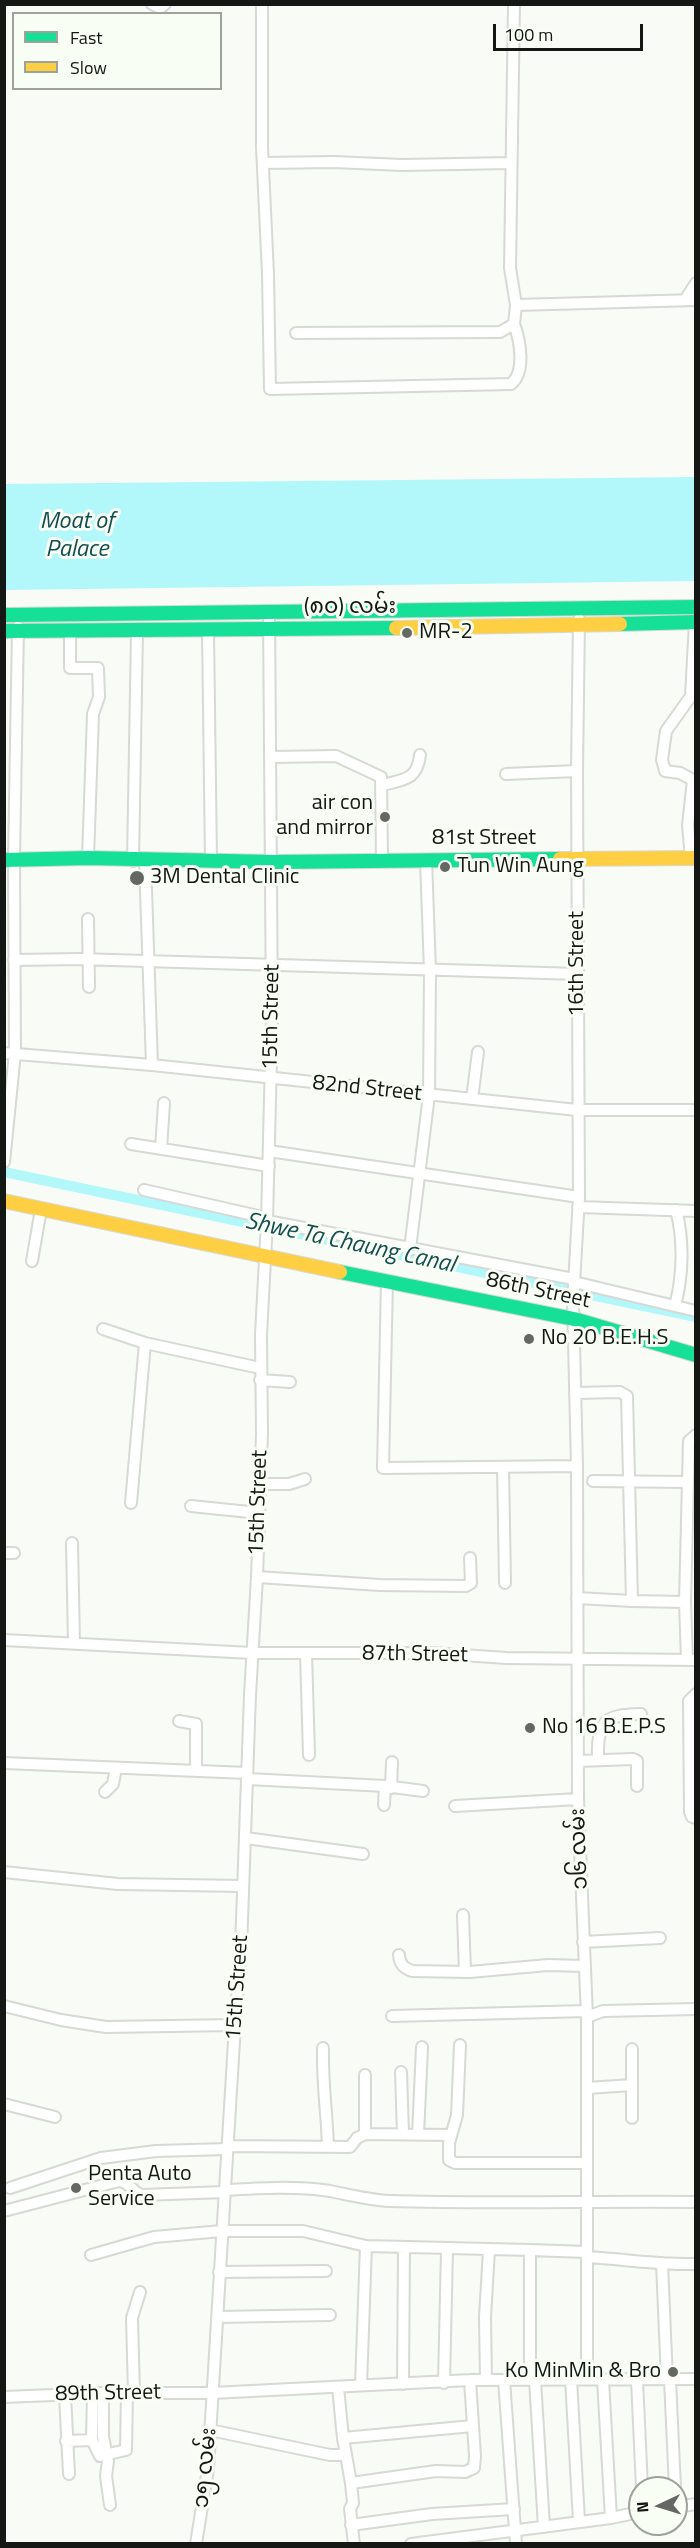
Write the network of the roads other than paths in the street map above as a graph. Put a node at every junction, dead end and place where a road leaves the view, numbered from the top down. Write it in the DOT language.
graph roads {
  1 [pos="152,4"];
  2 [pos="165,4"];
  3 [pos="262,4"];
  4 [pos="514,4"];
  5 [pos="263,163"];
  6 [pos="511,163"];
  7 [pos="696,283"];
  8 [pos="690,300"];
  9 [pos="516,305"];
  10 [pos="514,324"];
  11 [pos="296,333"];
  12 [pos="696,607"];
  13 [pos="579,608"];
  14 [pos="269,612"];
  15 [pos="11,614"];
  16 [pos="695,622"];
  17 [pos="579,625"];
  18 [pos="208,630"];
  19 [pos="269,630"];
  20 [pos="11,631"];
  21 [pos="137,631"];
  22 [pos="70,632"];
  23 [pos="420,755"];
  24 [pos="271,757"];
  25 [pos="576,771"];
  26 [pos="506,774"];
  27 [pos="383,785"];
  28 [pos="88,858"];
  29 [pos="693,858"];
  30 [pos="9,860"];
  31 [pos="382,860"];
  32 [pos="426,860"];
  33 [pos="578,860"];
  34 [pos="139,861"];
  35 [pos="211,861"];
  36 [pos="272,862"];
  37 [pos="88,919"];
  38 [pos="87,959"];
  39 [pos="14,960"];
  40 [pos="147,962"];
  41 [pos="273,965"];
  42 [pos="430,970"];
  43 [pos="578,974"];
  44 [pos="89,987"];
  45 [pos="10,992"];
  46 [pos="478,1052"];
  47 [pos="10,1053"];
  48 [pos="152,1065"];
  49 [pos="272,1079"];
  50 [pos="429,1095"];
  51 [pos="471,1099"];
  52 [pos="164,1103"];
  53 [pos="577,1110"];
  54 [pos="696,1110"];
  55 [pos="131,1144"];
  56 [pos="161,1149"];
  57 [pos="269,1151"];
  58 [pos="4,1162"];
  59 [pos="269,1166"];
  60 [pos="420,1174"];
  61 [pos="144,1190"];
  62 [pos="4,1201"];
  63 [pos="579,1202"];
  64 [pos="41,1209"];
  65 [pos="676,1210"];
  66 [pos="696,1211"];
  67 [pos="267,1222"];
  68 [pos="410,1249"];
  69 [pos="264,1257"];
  70 [pos="32,1261"];
  71 [pos="387,1281"];
  72 [pos="574,1282"];
  73 [pos="675,1306"];
  74 [pos="696,1311"];
  75 [pos="574,1319"];
  76 [pos="103,1329"];
  77 [pos="144,1344"];
  78 [pos="696,1355"];
  79 [pos="260,1368"];
  80 [pos="260,1380"];
  81 [pos="290,1382"];
  82 [pos="575,1392"];
  83 [pos="696,1435"];
  84 [pos="577,1466"];
  85 [pos="503,1467"];
  86 [pos="305,1479"];
  87 [pos="593,1481"];
  88 [pos="630,1482"];
  89 [pos="688,1482"];
  90 [pos="260,1484"];
  91 [pos="132,1503"];
  92 [pos="191,1506"];
  93 [pos="259,1513"];
  94 [pos="72,1544"];
  95 [pos="470,1557"];
  96 [pos="257,1577"];
  97 [pos="505,1583"];
  98 [pos="577,1598"];
  99 [pos="632,1601"];
  100 [pos="685,1602"];
  101 [pos="4,1640"];
  102 [pos="74,1643"];
  103 [pos="252,1653"];
  104 [pos="306,1653"];
  105 [pos="577,1659"];
  106 [pos="691,1660"];
  107 [pos="696,1694"];
  108 [pos="641,1714"];
  109 [pos="179,1721"];
  110 [pos="309,1755"];
  111 [pos="598,1760"];
  112 [pos="578,1761"];
  113 [pos="392,1762"];
  114 [pos="4,1763"];
  115 [pos="116,1768"];
  116 [pos="196,1771"];
  117 [pos="248,1776"];
  118 [pos="637,1786"];
  119 [pos="388,1787"];
  120 [pos="423,1791"];
  121 [pos="105,1792"];
  122 [pos="578,1799"];
  123 [pos="384,1805"];
  124 [pos="455,1806"];
  125 [pos="696,1818"];
  126 [pos="246,1838"];
  127 [pos="363,1854"];
  128 [pos="4,1872"];
  129 [pos="243,1886"];
  130 [pos="463,1915"];
  131 [pos="660,1938"];
  132 [pos="584,1942"];
  133 [pos="399,1955"];
  134 [pos="585,1966"];
  135 [pos="465,1972"];
  136 [pos="4,2006"];
  137 [pos="696,2009"];
  138 [pos="587,2014"];
  139 [pos="392,2016"];
  140 [pos="235,2025"];
  141 [pos="460,2045"];
  142 [pos="422,2047"];
  143 [pos="323,2048"];
  144 [pos="632,2049"];
  145 [pos="401,2072"];
  146 [pos="365,2075"];
  147 [pos="632,2085"];
  148 [pos="587,2088"];
  149 [pos="4,2104"];
  150 [pos="55,2117"];
  151 [pos="632,2118"];
  152 [pos="365,2134"];
  153 [pos="403,2134"];
  154 [pos="418,2135"];
  155 [pos="450,2135"];
  156 [pos="328,2147"];
  157 [pos="229,2148"];
  158 [pos="586,2163"];
  159 [pos="10,2188"];
  160 [pos="225,2191"];
  161 [pos="586,2201"];
  162 [pos="696,2202"];
  163 [pos="4,2211"];
  164 [pos="222,2231"];
  165 [pos="366,2246"];
  166 [pos="404,2247"];
  167 [pos="447,2249"];
  168 [pos="489,2250"];
  169 [pos="530,2250"];
  170 [pos="91,2254"];
  171 [pos="586,2254"];
  172 [pos="662,2263"];
  173 [pos="696,2264"];
  174 [pos="326,2271"];
  175 [pos="219,2272"];
  176 [pos="140,2292"];
  177 [pos="330,2315"];
  178 [pos="217,2317"];
  179 [pos="571,2379"];
  180 [pos="586,2379"];
  181 [pos="696,2379"];
  182 [pos="470,2380"];
  183 [pos="486,2380"];
  184 [pos="504,2380"];
  185 [pos="533,2380"];
  186 [pos="603,2380"];
  187 [pos="637,2380"];
  188 [pos="669,2380"];
  189 [pos="444,2383"];
  190 [pos="403,2384"];
  191 [pos="361,2385"];
  192 [pos="338,2387"];
  193 [pos="98,2393"];
  194 [pos="130,2393"];
  195 [pos="212,2393"];
  196 [pos="65,2395"];
  197 [pos="4,2397"];
  198 [pos="473,2426"];
  199 [pos="210,2430"];
  200 [pos="342,2438"];
  201 [pos="66,2440"];
  202 [pos="92,2440"];
  203 [pos="346,2455"];
  204 [pos="106,2456"];
  205 [pos="69,2474"];
  206 [pos="641,2476"];
  207 [pos="674,2476"];
  208 [pos="351,2483"];
  209 [pos="110,2505"];
  210 [pos="514,2509"];
  211 [pos="628,2514"];
  212 [pos="611,2518"];
  213 [pos="579,2521"];
  214 [pos="351,2524"];
  215 [pos="544,2527"];
  216 [pos="515,2531"];
  217 [pos="196,2544"];
  218 [pos="354,2544"];
  219 [pos="411,2544"];
  220 [pos="516,2544"];
  1 -- 2 [label="street"];
  3 -- 5 [label="street"];
  4 -- 6 [label="street"];
  5 -- 6 [label="street"];
  5 -- 10 [label="street"];
  6 -- 9 [label="street"];
  7 -- 8 [label="street"];
  8 -- 9 [label="street"];
  9 -- 10 [label="street"];
  10 -- 11 [label="street"];
  12 -- 13 [label="street, (၈၀) လမ်း"];
  13 -- 14 [label="street, (၈၀) လမ်း"];
  13 -- 17 [label="street, 16th Street"];
  14 -- 15 [label="street, (၈၀) လမ်း"];
  14 -- 19 [label="street, 15th Street"];
  15 -- 20 [label="street"];
  16 -- 17 [label="street, (၈၀) လမ်း"];
  16 -- 29 [label="street"];
  17 -- 19 [label="street, (၈၀) လမ်း"];
  17 -- 25 [label="street, 16th Street"];
  18 -- 19 [label="street, (၈၀) လမ်း"];
  18 -- 21 [label="street, (၈၀) လမ်း"];
  18 -- 35 [label="street"];
  19 -- 24 [label="street, 15th Street"];
  20 -- 22 [label="street, (၈၀) လမ်း"];
  20 -- 30 [label="street"];
  21 -- 22 [label="street, (၈၀) လမ်း"];
  21 -- 34 [label="street"];
  22 -- 28 [label="street"];
  23 -- 27 [label="street"];
  24 -- 27 [label="street"];
  24 -- 36 [label="street, 15th Street"];
  25 -- 26 [label="street"];
  25 -- 33 [label="street, 16th Street"];
  27 -- 31 [label="street"];
  28 -- 30 [label="street, 81st Street"];
  28 -- 34 [label="street, 81st Street"];
  29 -- 33 [label="street, 81st Street"];
  30 -- 39 [label="street"];
  31 -- 32 [label="street, 81st Street"];
  31 -- 36 [label="street, 81st Street"];
  32 -- 33 [label="street, 81st Street"];
  32 -- 42 [label="street"];
  33 -- 43 [label="street, 16th Street"];
  34 -- 35 [label="street, 81st Street"];
  34 -- 40 [label="street"];
  35 -- 36 [label="street, 81st Street"];
  36 -- 41 [label="street, 15th Street"];
  37 -- 38 [label="street"];
  38 -- 39 [label="street"];
  38 -- 40 [label="street"];
  38 -- 44 [label="street"];
  39 -- 45 [label="street"];
  40 -- 41 [label="street"];
  40 -- 48 [label="street"];
  41 -- 42 [label="street"];
  41 -- 49 [label="street, 15th Street"];
  42 -- 43 [label="street"];
  42 -- 50 [label="street"];
  43 -- 53 [label="street, 16th Street"];
  45 -- 47 [label="street"];
  46 -- 51 [label="street"];
  47 -- 48 [label="street, 82nd Street"];
  47 -- 58 [label="street"];
  48 -- 49 [label="street, 82nd Street"];
  49 -- 50 [label="street, 82nd Street"];
  49 -- 57 [label="street, 15th Street"];
  50 -- 51 [label="street, 82nd Street"];
  50 -- 60 [label="street"];
  51 -- 53 [label="street, 82nd Street"];
  52 -- 56 [label="street"];
  53 -- 54 [label="street, 82nd Street"];
  53 -- 63 [label="street, 16th Street"];
  55 -- 56 [label="street"];
  56 -- 59 [label="street"];
  57 -- 59 [label="street, 15th Street"];
  57 -- 60 [label="street"];
  59 -- 67 [label="street, 15th Street"];
  60 -- 63 [label="street"];
  60 -- 68 [label="street"];
  61 -- 67 [label="street"];
  62 -- 64 [label="street, 86th Street"];
  63 -- 65 [label="street"];
  63 -- 72 [label="street, 16th Street"];
  64 -- 69 [label="street, 86th Street"];
  64 -- 70 [label="street"];
  65 -- 66 [label="street"];
  65 -- 73 [label="street"];
  67 -- 68 [label="street"];
  67 -- 69 [label="street, 15th Street"];
  68 -- 72 [label="street"];
  69 -- 71 [label="street, 86th Street"];
  69 -- 79 [label="street, 15th Street"];
  71 -- 75 [label="street, 86th Street"];
  71 -- 85 [label="street"];
  72 -- 73 [label="street"];
  72 -- 75 [label="street, 16th Street"];
  73 -- 74 [label="street"];
  75 -- 78 [label="street, 86th Street"];
  75 -- 82 [label="street, ၁၆ လမ်း"];
  76 -- 77 [label="street"];
  77 -- 79 [label="street"];
  77 -- 91 [label="street"];
  79 -- 80 [label="street, 15th Street"];
  80 -- 81 [label="street"];
  80 -- 90 [label="street, 15th Street"];
  82 -- 84 [label="street, ၁၆ လမ်း"];
  82 -- 88 [label="street"];
  83 -- 89 [label="street"];
  84 -- 85 [label="street"];
  84 -- 98 [label="street, ၁၆ လမ်း"];
  85 -- 97 [label="street"];
  86 -- 90 [label="street"];
  87 -- 88 [label="street"];
  88 -- 89 [label="street"];
  88 -- 99 [label="street"];
  89 -- 100 [label="street"];
  90 -- 93 [label="street, 15th Street"];
  92 -- 93 [label="street"];
  93 -- 96 [label="street, 15th Street"];
  94 -- 102 [label="street"];
  95 -- 96 [label="street"];
  96 -- 103 [label="street, 15th Street"];
  98 -- 99 [label="street"];
  98 -- 105 [label="street, ၁၆ လမ်း"];
  99 -- 100 [label="street"];
  100 -- 106 [label="street"];
  101 -- 102 [label="street, 87th Street"];
  102 -- 103 [label="street, 87th Street"];
  103 -- 104 [label="street, 87th Street"];
  103 -- 117 [label="street, 15th Street"];
  104 -- 105 [label="street, 87th Street"];
  104 -- 110 [label="street"];
  105 -- 106 [label="street, 87th Street"];
  105 -- 112 [label="street, ၁၆ လမ်း"];
  107 -- 125 [label="street"];
  108 -- 111 [label="street"];
  109 -- 116 [label="street"];
  111 -- 112 [label="street"];
  111 -- 118 [label="street"];
  112 -- 122 [label="street, ၁၆ လမ်း"];
  113 -- 119 [label="street"];
  114 -- 115 [label="street"];
  115 -- 116 [label="street"];
  115 -- 121 [label="street"];
  116 -- 117 [label="street"];
  117 -- 119 [label="street"];
  117 -- 126 [label="street, 15th Street"];
  119 -- 120 [label="street"];
  119 -- 123 [label="street"];
  122 -- 124 [label="street"];
  122 -- 132 [label="street, ၁၆ လမ်း"];
  126 -- 127 [label="street"];
  126 -- 129 [label="street, 15th Street"];
  128 -- 129 [label="street"];
  129 -- 140 [label="street, 15th Street"];
  130 -- 135 [label="street"];
  131 -- 132 [label="street"];
  132 -- 134 [label="street, ၁၆ လမ်း"];
  133 -- 135 [label="street"];
  134 -- 135 [label="street"];
  134 -- 138 [label="street, ၁၆ လမ်း"];
  136 -- 140 [label="street"];
  137 -- 138 [label="street"];
  138 -- 139 [label="street"];
  138 -- 148 [label="street, ၁၆ လမ်း"];
  140 -- 157 [label="street, 15th Street"];
  141 -- 155 [label="street"];
  142 -- 154 [label="street"];
  143 -- 156 [label="street"];
  144 -- 147 [label="street"];
  145 -- 153 [label="street"];
  146 -- 152 [label="street"];
  147 -- 148 [label="street"];
  147 -- 151 [label="street"];
  148 -- 158 [label="street, ၁၆ လမ်း"];
  149 -- 150 [label="street"];
  152 -- 153 [label="street"];
  152 -- 156 [label="street"];
  153 -- 154 [label="street"];
  154 -- 155 [label="street"];
  155 -- 158 [label="street"];
  156 -- 157 [label="street"];
  157 -- 159 [label="street"];
  157 -- 160 [label="street, 15th Street"];
  158 -- 161 [label="street, ၁၆ လမ်း"];
  160 -- 161 [label="street"];
  160 -- 163 [label="street"];
  160 -- 164 [label="street, 15th Street"];
  161 -- 162 [label="street"];
  161 -- 171 [label="street, ၁၆ လမ်း"];
  164 -- 165 [label="street"];
  164 -- 170 [label="street"];
  164 -- 175 [label="street, 15th Street"];
  165 -- 166 [label="street"];
  165 -- 191 [label="street"];
  166 -- 167 [label="street"];
  166 -- 190 [label="street"];
  167 -- 168 [label="street"];
  167 -- 189 [label="street"];
  168 -- 169 [label="street"];
  168 -- 183 [label="street"];
  169 -- 171 [label="street"];
  169 -- 185 [label="street"];
  171 -- 172 [label="street"];
  171 -- 180 [label="street, ၁၆ လမ်း"];
  172 -- 173 [label="street"];
  172 -- 188 [label="street"];
  174 -- 175 [label="street"];
  175 -- 178 [label="street, 15th Street"];
  176 -- 194 [label="street"];
  177 -- 178 [label="street"];
  178 -- 195 [label="street, 15th Street"];
  179 -- 180 [label="street, 89th Street"];
  179 -- 185 [label="street, 89th Street"];
  179 -- 213 [label="street"];
  180 -- 186 [label="street, 89th Street"];
  181 -- 188 [label="street, 89th Street"];
  182 -- 183 [label="street, 89th Street"];
  182 -- 189 [label="street, 89th Street"];
  182 -- 198 [label="street"];
  183 -- 184 [label="street, 89th Street"];
  184 -- 185 [label="street, 89th Street"];
  184 -- 210 [label="street"];
  185 -- 215 [label="street"];
  186 -- 187 [label="street, 89th Street"];
  186 -- 212 [label="street"];
  187 -- 188 [label="street, 89th Street"];
  187 -- 206 [label="street"];
  188 -- 207 [label="street"];
  189 -- 190 [label="street, 89th Street"];
  190 -- 191 [label="street, 89th Street"];
  191 -- 192 [label="street, 89th Street"];
  192 -- 195 [label="street, 89th Street"];
  192 -- 200 [label="street"];
  193 -- 194 [label="street, 89th Street"];
  193 -- 196 [label="street, 89th Street"];
  193 -- 202 [label="street"];
  193 -- 204 [label="street"];
  194 -- 195 [label="street, 89th Street"];
  194 -- 204 [label="street"];
  195 -- 199 [label="street, ၁၅ လမ်း"];
  196 -- 197 [label="street, 89th Street"];
  196 -- 201 [label="street"];
  198 -- 200 [label="street"];
  198 -- 208 [label="street"];
  199 -- 203 [label="street"];
  199 -- 217 [label="street, ၁၅ လမ်း"];
  200 -- 203 [label="street"];
  201 -- 202 [label="street"];
  201 -- 205 [label="street"];
  202 -- 204 [label="street"];
  203 -- 208 [label="street"];
  204 -- 209 [label="street"];
  208 -- 214 [label="street"];
  210 -- 214 [label="street"];
  210 -- 216 [label="street"];
  211 -- 212 [label="street"];
  212 -- 213 [label="street"];
  213 -- 215 [label="street"];
  214 -- 218 [label="street"];
  215 -- 216 [label="street"];
  216 -- 219 [label="street"];
  216 -- 220 [label="street"];
}
